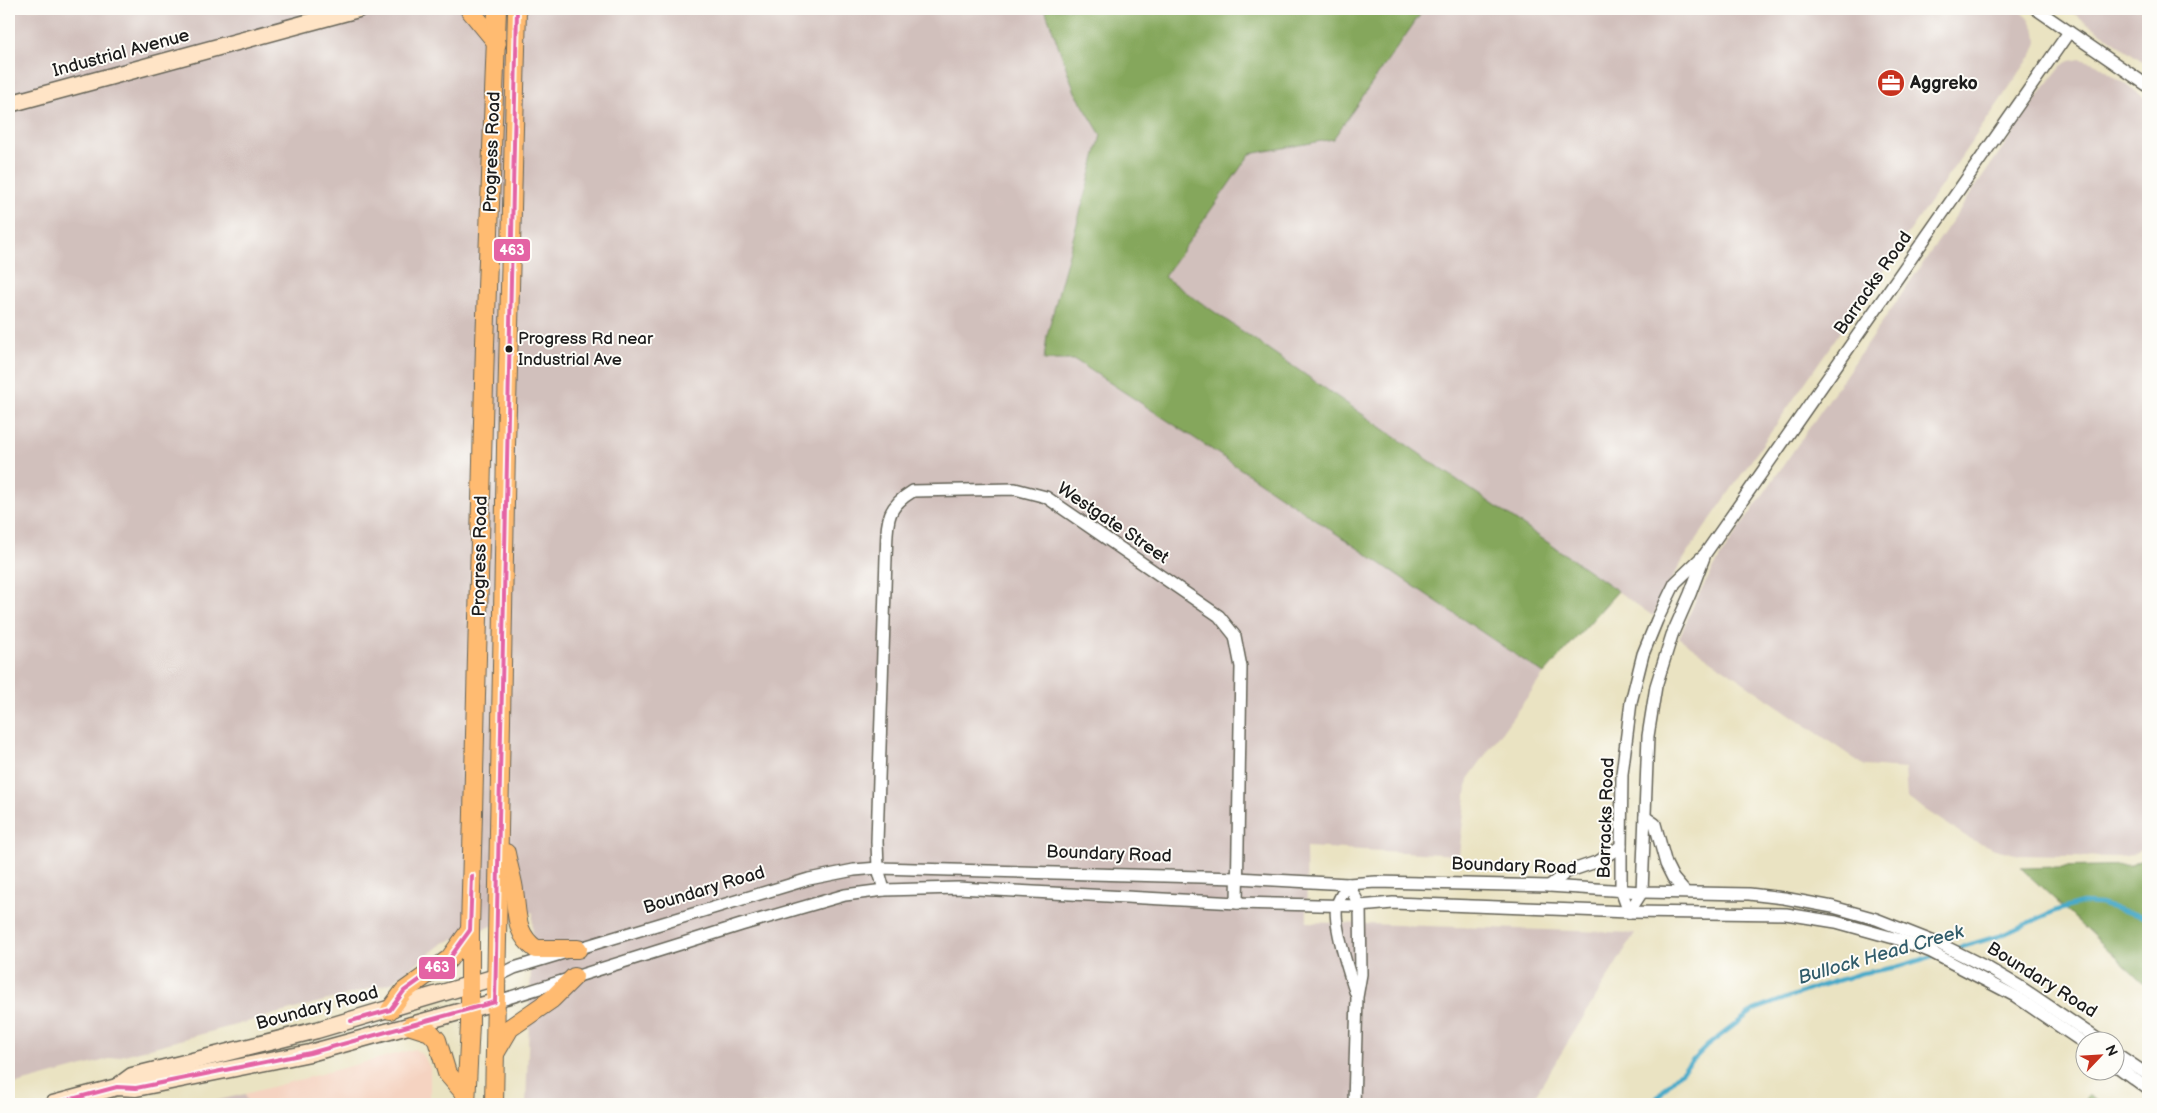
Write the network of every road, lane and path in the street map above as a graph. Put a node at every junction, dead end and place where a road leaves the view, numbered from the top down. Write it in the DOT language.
graph roads {
  1 [pos="358,9"];
  2 [pos="469,9"];
  3 [pos="497,9"];
  4 [pos="517,9"];
  5 [pos="2036,9"];
  6 [pos="2070,32"];
  7 [pos="496,43"];
  8 [pos="2148,86"];
  9 [pos="9,104"];
  10 [pos="1705,554"];
  11 [pos="1645,817"];
  12 [pos="500,828"];
  13 [pos="1621,846"];
  14 [pos="878,868"];
  15 [pos="1237,878"];
  16 [pos="1348,884"];
  17 [pos="1549,886"];
  18 [pos="884,890"];
  19 [pos="1621,890"];
  20 [pos="1642,892"];
  21 [pos="1685,892"];
  22 [pos="1237,903"];
  23 [pos="1337,905"];
  24 [pos="1360,906"];
  25 [pos="1629,912"];
  26 [pos="470,930"];
  27 [pos="578,949"];
  28 [pos="496,977"];
  29 [pos="574,978"];
  30 [pos="470,986"];
  31 [pos="1357,997"];
  32 [pos="495,1002"];
  33 [pos="390,1010"];
  34 [pos="470,1010"];
  35 [pos="411,1026"];
  36 [pos="2073,1029"];
  37 [pos="496,1052"];
  38 [pos="2124,1059"];
  39 [pos="2124,1071"];
  40 [pos="2148,1075"];
  41 [pos="117,1087"];
  42 [pos="2148,1088"];
  43 [pos="466,1100"];
  44 [pos="53,1104"];
  45 [pos="494,1104"];
  46 [pos="1354,1104"];
  1 -- 9 [label="main road, Industrial Avenue"];
  2 -- 7 [label="main road"];
  3 -- 7 [label="main road, Progress Road"];
  4 -- 12 [label="main road, Progress Road"];
  5 -- 6 [label="street"];
  6 -- 8 [label="street"];
  6 -- 10 [label="street, Barracks Road"];
  7 -- 26 [label="main road, Progress Road"];
  10 -- 11 [label="street, Barracks Road"];
  10 -- 13 [label="street, Barracks Road"];
  11 -- 20 [label="street, Barracks Road"];
  11 -- 21 [label="street"];
  12 -- 27 [label="main road"];
  12 -- 28 [label="main road, Progress Road"];
  13 -- 17 [label="street"];
  13 -- 19 [label="street, Barracks Road"];
  14 -- 15 [label="street, Boundary Road"];
  14 -- 15 [label="street, Westgate Street"];
  14 -- 18 [label="street, Westgate Street"];
  14 -- 27 [label="street, Boundary Road"];
  15 -- 16 [label="street, Boundary Road"];
  15 -- 22 [label="street, Westgate Street"];
  16 -- 17 [label="street, Boundary Road"];
  16 -- 23 [label="street"];
  16 -- 24 [label="street"];
  17 -- 19 [label="street, Boundary Road"];
  18 -- 22 [label="street, Boundary Road"];
  18 -- 29 [label="street, Boundary Road"];
  19 -- 20 [label="street, Boundary Road"];
  19 -- 25 [label="street, Barracks Road"];
  20 -- 21 [label="street, Boundary Road"];
  20 -- 25 [label="street"];
  21 -- 36 [label="street, Boundary Road"];
  22 -- 23 [label="street, Boundary Road"];
  23 -- 24 [label="street, Boundary Road"];
  23 -- 31 [label="street"];
  24 -- 25 [label="street, Boundary Road"];
  24 -- 31 [label="street"];
  25 -- 36 [label="street, Boundary Road"];
  26 -- 30 [label="main road, Progress Road"];
  26 -- 33 [label="main road"];
  27 -- 28 [label="street, Boundary Road"];
  28 -- 30 [label="main road, Boundary Road"];
  28 -- 32 [label="main road, Progress Road"];
  29 -- 32 [label="street, Boundary Road"];
  29 -- 37 [label="main road"];
  30 -- 33 [label="main road, Boundary Road"];
  30 -- 34 [label="main road, Progress Road"];
  31 -- 46 [label="street"];
  32 -- 34 [label="main road, Boundary Road"];
  32 -- 37 [label="main road, Progress Road"];
  33 -- 41 [label="main road, Boundary Road"];
  34 -- 35 [label="main road, Boundary Road"];
  34 -- 43 [label="main road, Progress Road"];
  35 -- 41 [label="main road, Boundary Road"];
  35 -- 43 [label="main road"];
  37 -- 45 [label="main road, Progress Road"];
  38 -- 40 [label="street"];
  39 -- 42 [label="street"];
  41 -- 44 [label="main road, Boundary Road"];
}
